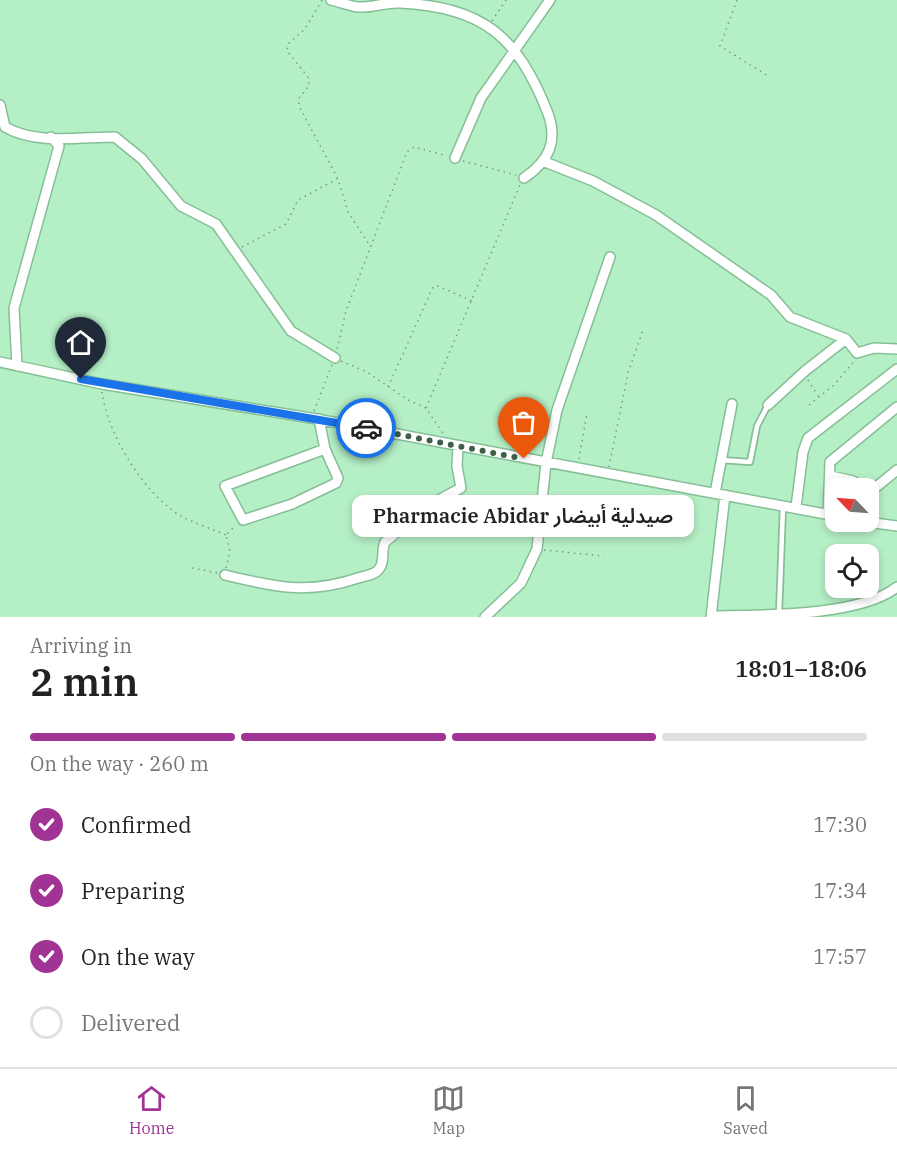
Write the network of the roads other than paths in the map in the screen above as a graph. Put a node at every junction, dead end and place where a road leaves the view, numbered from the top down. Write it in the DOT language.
graph roads {
  1 [pos="332,0"];
  2 [pos="550,0"];
  3 [pos="515,49"];
  4 [pos="0,105"];
  5 [pos="51,137"];
  6 [pos="455,158"];
  7 [pos="545,162"];
  8 [pos="524,178"];
  9 [pos="610,257"];
  10 [pos="846,339"];
  11 [pos="897,349"];
  12 [pos="335,358"];
  13 [pos="0,362"];
  14 [pos="17,366"];
  15 [pos="897,369"];
  16 [pos="732,404"];
  17 [pos="768,405"];
  18 [pos="897,407"];
  19 [pos="315,418"];
  20 [pos="454,446"];
  21 [pos="325,449"];
  22 [pos="721,460"];
  23 [pos="546,463"];
  24 [pos="897,470"];
  25 [pos="831,476"];
  26 [pos="836,478"];
  27 [pos="879,485"];
  28 [pos="720,494"];
  29 [pos="783,505"];
  30 [pos="796,507"];
  31 [pos="825,513"];
  32 [pos="879,524"];
  33 [pos="897,526"];
  34 [pos="225,575"];
  35 [pos="897,587"];
  36 [pos="779,614"];
  37 [pos="711,616"];
  38 [pos="485,617"];
  1 -- 3 [label="street"];
  2 -- 3 [label="street"];
  3 -- 6 [label="street"];
  3 -- 7 [label="street"];
  4 -- 5 [label="street"];
  5 -- 12 [label="street"];
  5 -- 14 [label="street"];
  7 -- 8 [label="street"];
  7 -- 10 [label="street"];
  9 -- 23 [label="street"];
  10 -- 11 [label="street"];
  10 -- 17 [label="street"];
  13 -- 14 [label="street"];
  14 -- 19 [label="street"];
  15 -- 30 [label="street"];
  16 -- 22 [label="street"];
  17 -- 22 [label="lane"];
  18 -- 25 [label="street"];
  19 -- 20 [label="street"];
  19 -- 21 [label="street"];
  20 -- 23 [label="street"];
  20 -- 34 [label="street"];
  21 -- 21 [label="street"];
  22 -- 28 [label="street"];
  23 -- 28 [label="street"];
  23 -- 38 [label="street"];
  24 -- 27 [label="street"];
  25 -- 26 [label="street"];
  28 -- 29 [label="street"];
  28 -- 37 [label="street"];
  29 -- 30 [label="street"];
  29 -- 36 [label="lane"];
  30 -- 31 [label="street"];
  32 -- 33 [label="street"];
  35 -- 36 [label="street"];
  36 -- 37 [label="street"];
}
